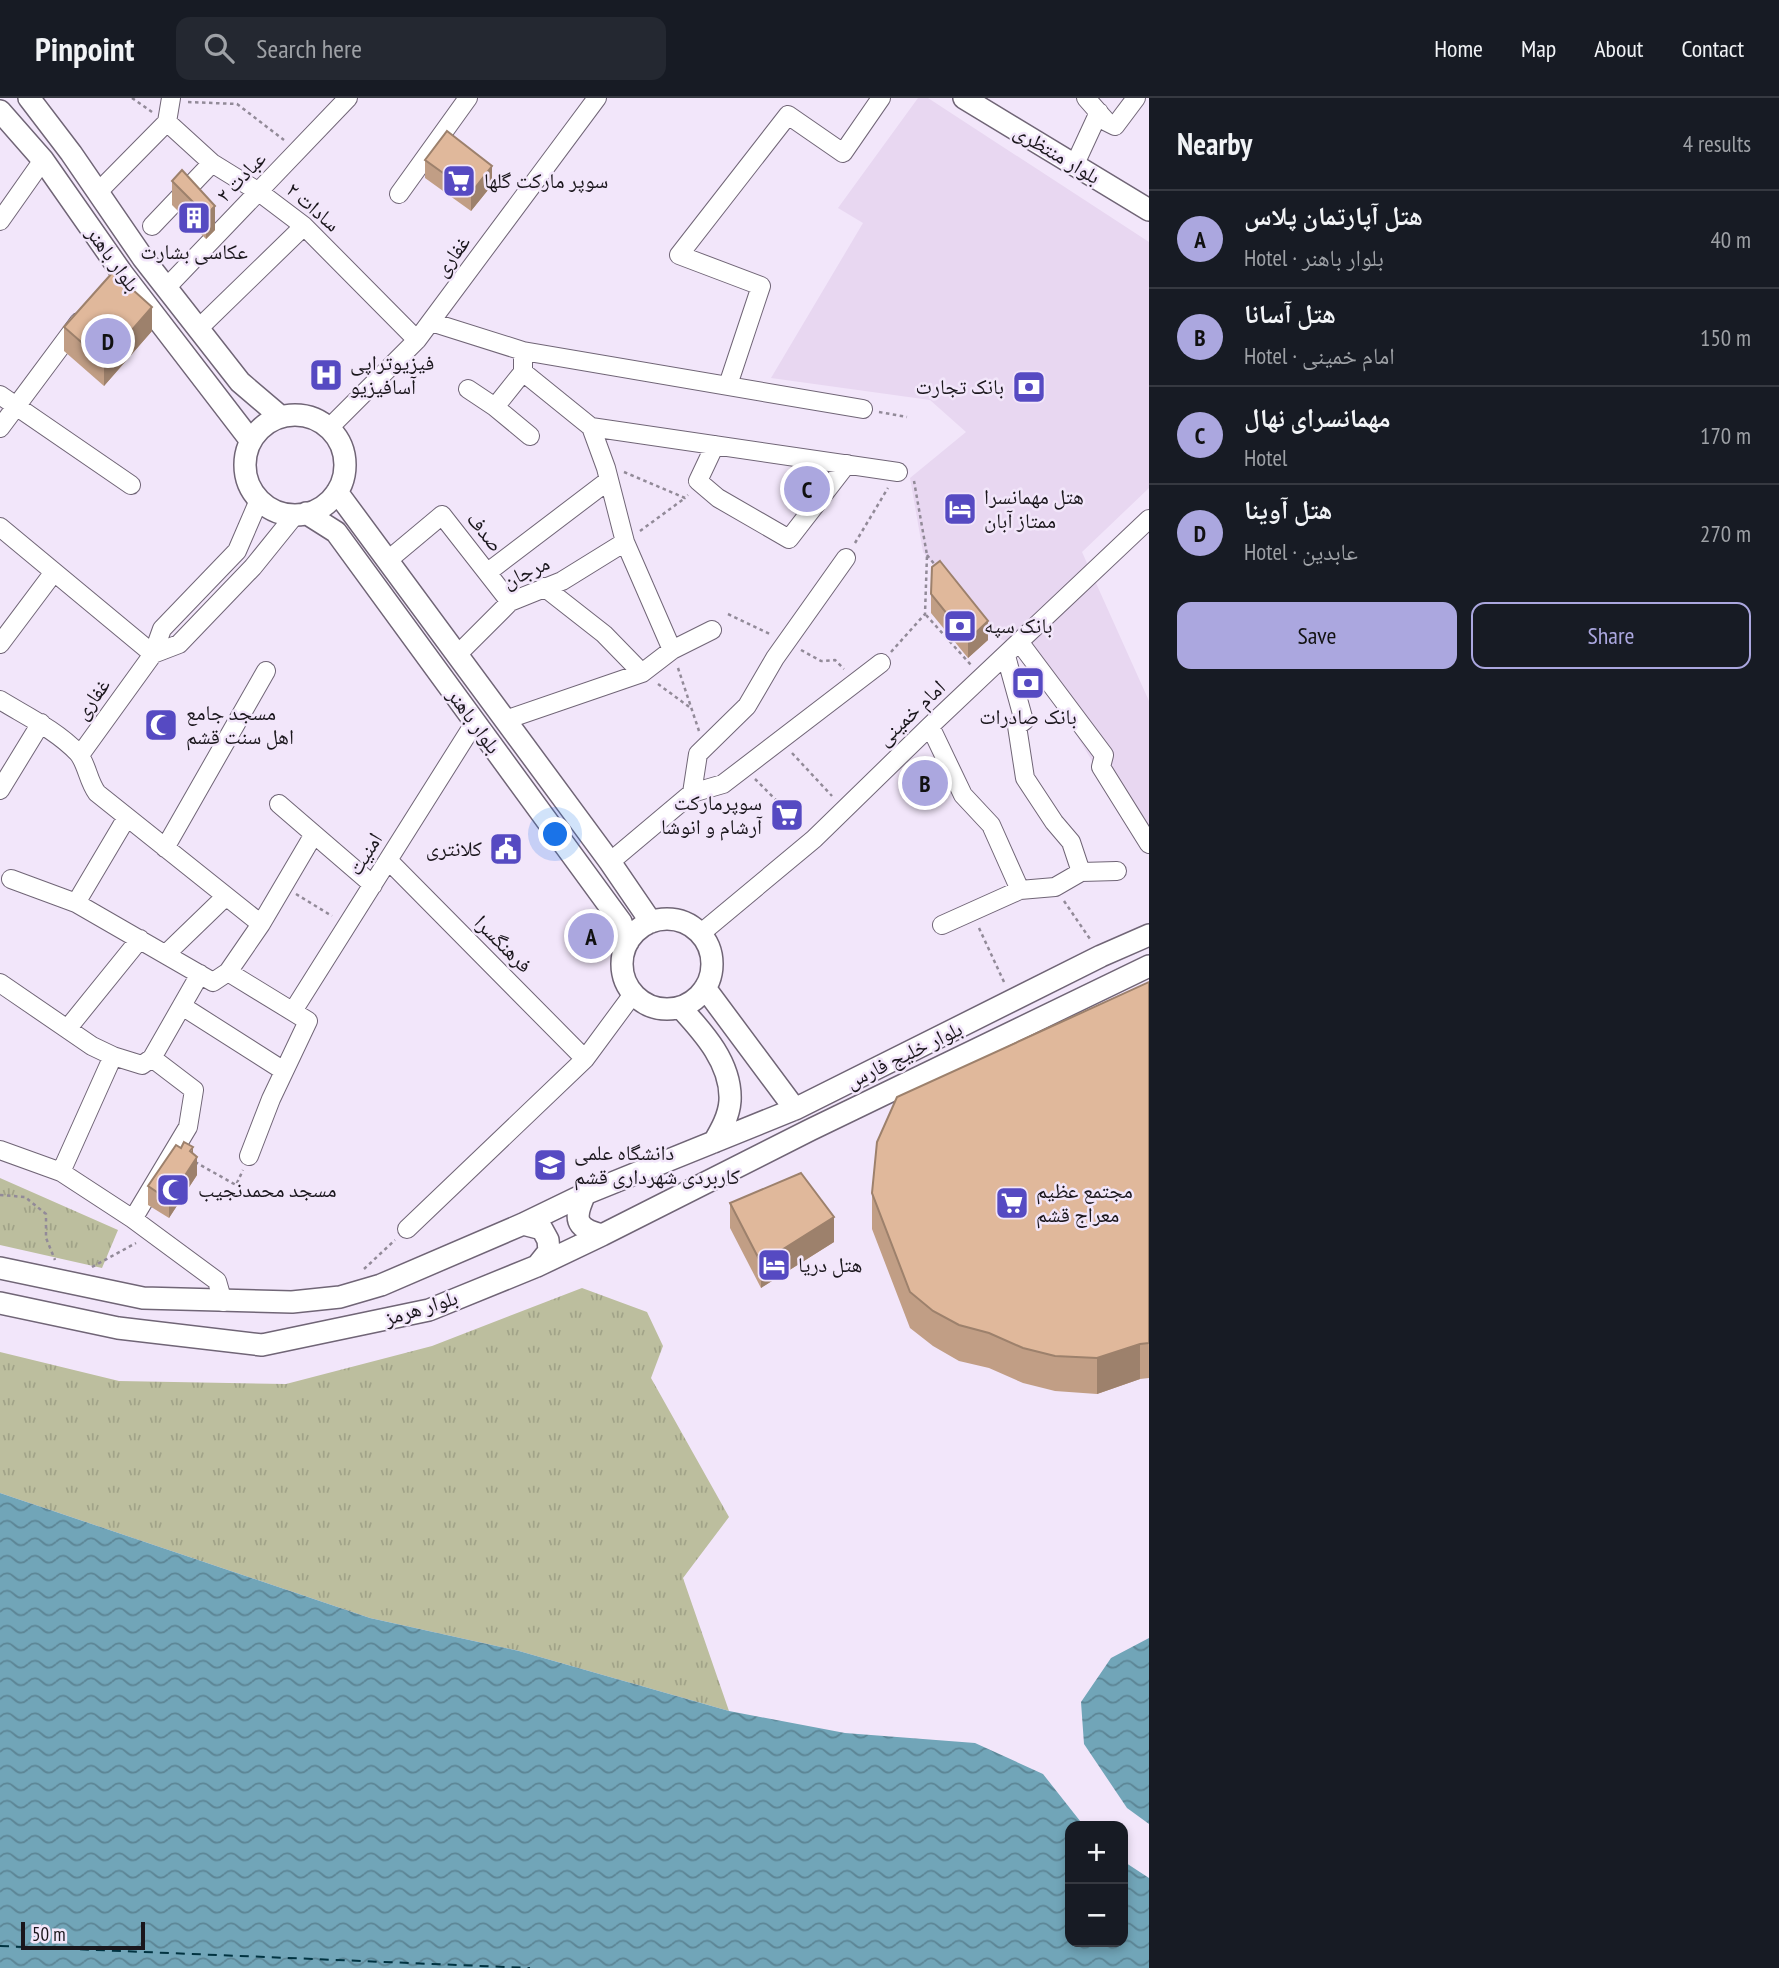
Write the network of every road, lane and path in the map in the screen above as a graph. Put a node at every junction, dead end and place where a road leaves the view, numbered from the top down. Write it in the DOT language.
graph roads {
  1 [pos="132,98"];
  2 [pos="468,98"];
  3 [pos="597,98"];
  4 [pos="881,98"];
  5 [pos="964,98"];
  6 [pos="1086,98"];
  7 [pos="1136,98"];
  8 [pos="32,99"];
  9 [pos="171,100"];
  10 [pos="338,102"];
  11 [pos="1099,112"];
  12 [pos="3,120"];
  13 [pos="167,122"];
  14 [pos="298,150"];
  15 [pos="43,160"];
  16 [pos="212,163"];
  17 [pos="1075,164"];
  18 [pos="259,191"];
  19 [pos="98,192"];
  20 [pos="399,194"];
  21 [pos="1149,210"];
  22 [pos="0,220"];
  23 [pos="152,226"];
  24 [pos="304,226"];
  25 [pos="143,258"];
  26 [pos="118,277"];
  27 [pos="166,288"];
  28 [pos="90,309"];
  29 [pos="431,322"];
  30 [pos="198,329"];
  31 [pos="417,340"];
  32 [pos="523,351"];
  33 [pos="523,372"];
  34 [pos="728,386"];
  35 [pos="468,389"];
  36 [pos="0,395"];
  37 [pos="16,406"];
  38 [pos="495,407"];
  39 [pos="863,409"];
  40 [pos="281,417"];
  41 [pos="907,417"];
  42 [pos="591,427"];
  43 [pos="0,428"];
  44 [pos="329,428"];
  45 [pos="530,436"];
  46 [pos="251,441"];
  47 [pos="715,445"];
  48 [pos="847,464"];
  49 [pos="898,471"];
  50 [pos="607,472"];
  51 [pos="698,481"];
  52 [pos="131,485"];
  53 [pos="337,492"];
  54 [pos="685,498"];
  55 [pos="259,500"];
  56 [pos="300,514"];
  57 [pos="1149,519"];
  58 [pos="0,527"];
  59 [pos="625,542"];
  60 [pos="927,555"];
  61 [pos="846,558"];
  62 [pos="387,561"];
  63 [pos="54,572"];
  64 [pos="488,572"];
  65 [pos="943,576"];
  66 [pos="544,587"];
  67 [pos="510,602"];
  68 [pos="925,614"];
  69 [pos="712,630"];
  70 [pos="1020,643"];
  71 [pos="0,644"];
  72 [pos="672,650"];
  73 [pos="153,654"];
  74 [pos="457,655"];
  75 [pos="1006,656"];
  76 [pos="881,663"];
  77 [pos="266,671"];
  78 [pos="642,673"];
  79 [pos="983,677"];
  80 [pos="0,700"];
  81 [pos="692,709"];
  82 [pos="505,720"];
  83 [pos="475,722"];
  84 [pos="41,723"];
  85 [pos="930,726"];
  86 [pos="779,739"];
  87 [pos="704,747"];
  88 [pos="80,755"];
  89 [pos="744,767"];
  90 [pos="0,790"];
  91 [pos="692,793"];
  92 [pos="279,804"];
  93 [pos="844,809"];
  94 [pos="127,817"];
  95 [pos="314,834"];
  96 [pos="814,839"];
  97 [pos="1149,844"];
  98 [pos="165,848"];
  99 [pos="388,860"];
  100 [pos="610,862"];
  101 [pos="1117,871"];
  102 [pos="1081,872"];
  103 [pos="11,879"];
  104 [pos="373,885"];
  105 [pos="284,886"];
  106 [pos="1055,887"];
  107 [pos="1020,890"];
  108 [pos="225,897"];
  109 [pos="76,903"];
  110 [pos="972,912"];
  111 [pos="651,922"];
  112 [pos="261,924"];
  113 [pos="347,925"];
  114 [pos="942,925"];
  115 [pos="700,934"];
  116 [pos="1149,935"];
  117 [pos="140,939"];
  118 [pos="628,942"];
  119 [pos="166,954"];
  120 [pos="1101,956"];
  121 [pos="1149,966"];
  122 [pos="228,972"];
  123 [pos="200,974"];
  124 [pos="0,983"];
  125 [pos="705,988"];
  126 [pos="633,994"];
  127 [pos="1013,1001"];
  128 [pos="182,1006"];
  129 [pos="680,1007"];
  130 [pos="293,1011"];
  131 [pos="68,1028"];
  132 [pos="113,1056"];
  133 [pos="152,1058"];
  134 [pos="584,1059"];
  135 [pos="284,1071"];
  136 [pos="795,1109"];
  137 [pos="810,1130"];
  138 [pos="714,1142"];
  139 [pos="0,1150"];
  140 [pos="174,1150"];
  141 [pos="249,1156"];
  142 [pos="61,1172"];
  143 [pos="585,1194"];
  144 [pos="0,1195"];
  145 [pos="134,1219"];
  146 [pos="523,1224"];
  147 [pos="407,1229"];
  148 [pos="154,1233"];
  149 [pos="602,1235"];
  150 [pos="537,1266"];
  151 [pos="0,1268"];
  152 [pos="58,1268"];
  153 [pos="89,1269"];
  154 [pos="361,1272"];
  155 [pos="223,1302"];
  156 [pos="0,1303"];
  1 -- 13 [label="path"];
  2 -- 20 [label="street"];
  3 -- 29 [label="street, غفاری"];
  4 -- 34 [label="street"];
  5 -- 17 [label="main road, بلوار منتظری"];
  6 -- 11 [label="street"];
  7 -- 11 [label="street"];
  8 -- 19 [label="main road, بلوار باهنر"];
  9 -- 13 [label="street"];
  9 -- 14 [label="path"];
  10 -- 14 [label="street, عبادت ۲"];
  11 -- 17 [label="street"];
  12 -- 15 [label="main road, بلوار باهنر"];
  13 -- 16 [label="street, سادات ۲"];
  13 -- 19 [label="street"];
  14 -- 18 [label="street, عبادت ۲"];
  15 -- 22 [label="street"];
  15 -- 26 [label="main road, بلوار باهنر"];
  16 -- 18 [label="street, سادات ۲"];
  16 -- 23 [label="street"];
  17 -- 21 [label="main road, بلوار منتظری"];
  18 -- 24 [label="street, سادات ۲"];
  18 -- 27 [label="street, عبادت ۲"];
  19 -- 25 [label="main road, بلوار باهنر"];
  24 -- 30 [label="street"];
  24 -- 31 [label="street, سادات ۲"];
  25 -- 26 [label="street"];
  25 -- 27 [label="main road, بلوار باهنر"];
  26 -- 46 [label="main road, بلوار باهنر"];
  27 -- 30 [label="main road, بلوار باهنر"];
  28 -- 37 [label="street"];
  29 -- 31 [label="street, غفاری"];
  29 -- 32 [label="street"];
  30 -- 40 [label="main road, بلوار باهنر"];
  31 -- 44 [label="street, غفاری"];
  32 -- 33 [label="street"];
  32 -- 34 [label="street"];
  33 -- 38 [label="street"];
  33 -- 42 [label="street"];
  34 -- 39 [label="street"];
  35 -- 38 [label="street"];
  36 -- 37 [label="street"];
  37 -- 43 [label="street"];
  37 -- 52 [label="street"];
  38 -- 45 [label="street"];
  39 -- 41 [label="path"];
  40 -- 44 [label="main road"];
  40 -- 46 [label="main road"];
  42 -- 47 [label="street"];
  42 -- 50 [label="street"];
  44 -- 53 [label="main road"];
  46 -- 55 [label="main road"];
  47 -- 48 [label="street"];
  47 -- 51 [label="street"];
  48 -- 49 [label="street"];
  48 -- 51 [label="street"];
  49 -- 60 [label="path"];
  49 -- 61 [label="path"];
  50 -- 54 [label="path"];
  50 -- 59 [label="street"];
  50 -- 64 [label="street"];
  51 -- 54 [label="path"];
  53 -- 56 [label="main road"];
  53 -- 62 [label="main road, بلوار باهنر"];
  54 -- 59 [label="path"];
  55 -- 56 [label="main road"];
  55 -- 73 [label="street, غفاری"];
  56 -- 73 [label="street"];
  56 -- 83 [label="main road, بلوار باهنر"];
  57 -- 70 [label="street, امام خمینی"];
  58 -- 63 [label="street"];
  59 -- 66 [label="street, مرجان"];
  59 -- 72 [label="street"];
  60 -- 65 [label="path"];
  60 -- 68 [label="path"];
  61 -- 87 [label="street"];
  62 -- 64 [label="street, صدف"];
  62 -- 74 [label="main road, بلوار باهنر"];
  63 -- 71 [label="street"];
  63 -- 73 [label="street"];
  64 -- 67 [label="street, صدف"];
  66 -- 67 [label="street, مرجان"];
  66 -- 78 [label="street"];
  67 -- 74 [label="street, مرجان"];
  68 -- 76 [label="path"];
  68 -- 79 [label="path"];
  69 -- 72 [label="street"];
  70 -- 75 [label="street, امام خمینی"];
  70 -- 97 [label="street"];
  72 -- 78 [label="street"];
  72 -- 81 [label="path"];
  73 -- 88 [label="street, غفاری"];
  74 -- 82 [label="main road, بلوار باهنر"];
  75 -- 79 [label="street, امام خمینی"];
  75 -- 102 [label="street"];
  76 -- 86 [label="street"];
  77 -- 98 [label="street"];
  78 -- 81 [label="path"];
  78 -- 82 [label="street"];
  79 -- 85 [label="street, امام خمینی"];
  80 -- 84 [label="street"];
  81 -- 87 [label="path"];
  82 -- 100 [label="main road, بلوار باهنر"];
  83 -- 99 [label="street, امنیت"];
  83 -- 118 [label="main road, بلوار باهنر"];
  84 -- 88 [label="street"];
  84 -- 90 [label="street"];
  85 -- 93 [label="street, امام خمینی"];
  85 -- 107 [label="street"];
  86 -- 89 [label="street"];
  86 -- 93 [label="path"];
  87 -- 91 [label="street"];
  88 -- 94 [label="street"];
  89 -- 91 [label="street"];
  89 -- 96 [label="path"];
  91 -- 100 [label="street"];
  92 -- 95 [label="street"];
  93 -- 96 [label="street, امام خمینی"];
  94 -- 98 [label="street"];
  94 -- 109 [label="street"];
  95 -- 104 [label="street"];
  95 -- 105 [label="street"];
  96 -- 115 [label="street, امام خمینی"];
  98 -- 108 [label="street"];
  99 -- 104 [label="street, امنیت"];
  99 -- 134 [label="street, فرهنگسرا"];
  100 -- 111 [label="main road, بلوار باهنر"];
  101 -- 102 [label="street"];
  102 -- 106 [label="street"];
  103 -- 109 [label="street"];
  104 -- 113 [label="street, امنیت"];
  105 -- 112 [label="street"];
  105 -- 113 [label="path"];
  106 -- 107 [label="street"];
  106 -- 120 [label="path"];
  107 -- 110 [label="street"];
  108 -- 112 [label="street"];
  108 -- 119 [label="street"];
  109 -- 117 [label="street"];
  110 -- 114 [label="street"];
  110 -- 127 [label="path"];
  111 -- 115 [label="main road"];
  111 -- 118 [label="main road"];
  112 -- 122 [label="street"];
  113 -- 130 [label="street, امنیت"];
  115 -- 125 [label="main road"];
  116 -- 120 [label="main road, بلوار خلیج فارس"];
  117 -- 119 [label="street"];
  117 -- 131 [label="street"];
  118 -- 126 [label="main road"];
  119 -- 123 [label="street"];
  120 -- 127 [label="main road, بلوار خلیج فارس"];
  121 -- 137 [label="main road, بلوار خلیج فارس"];
  122 -- 123 [label="street"];
  122 -- 130 [label="street"];
  123 -- 128 [label="street"];
  124 -- 131 [label="street"];
  125 -- 129 [label="main road"];
  125 -- 136 [label="main road"];
  126 -- 129 [label="main road"];
  126 -- 134 [label="street"];
  127 -- 136 [label="main road, بلوار خلیج فارس"];
  128 -- 133 [label="street"];
  128 -- 135 [label="street"];
  129 -- 138 [label="main road"];
  130 -- 135 [label="street"];
  131 -- 132 [label="street"];
  132 -- 133 [label="street"];
  132 -- 142 [label="street"];
  133 -- 140 [label="street"];
  134 -- 147 [label="street"];
  135 -- 141 [label="street"];
  136 -- 138 [label="main road, بلوار خلیج فارس"];
  137 -- 149 [label="main road, بلوار هرمز"];
  138 -- 143 [label="main road, بلوار هرمز"];
  139 -- 142 [label="street"];
  140 -- 141 [label="path"];
  140 -- 145 [label="street"];
  142 -- 145 [label="street"];
  143 -- 146 [label="main road, بلوار هرمز"];
  143 -- 149 [label="main road"];
  144 -- 152 [label="path"];
  145 -- 148 [label="street"];
  146 -- 150 [label="main road"];
  146 -- 155 [label="main road, بلوار هرمز"];
  147 -- 154 [label="path"];
  148 -- 153 [label="path"];
  148 -- 155 [label="street"];
  149 -- 150 [label="main road, بلوار هرمز"];
  150 -- 156 [label="main road, بلوار هرمز"];
  151 -- 155 [label="main road, بلوار هرمز"];
}
